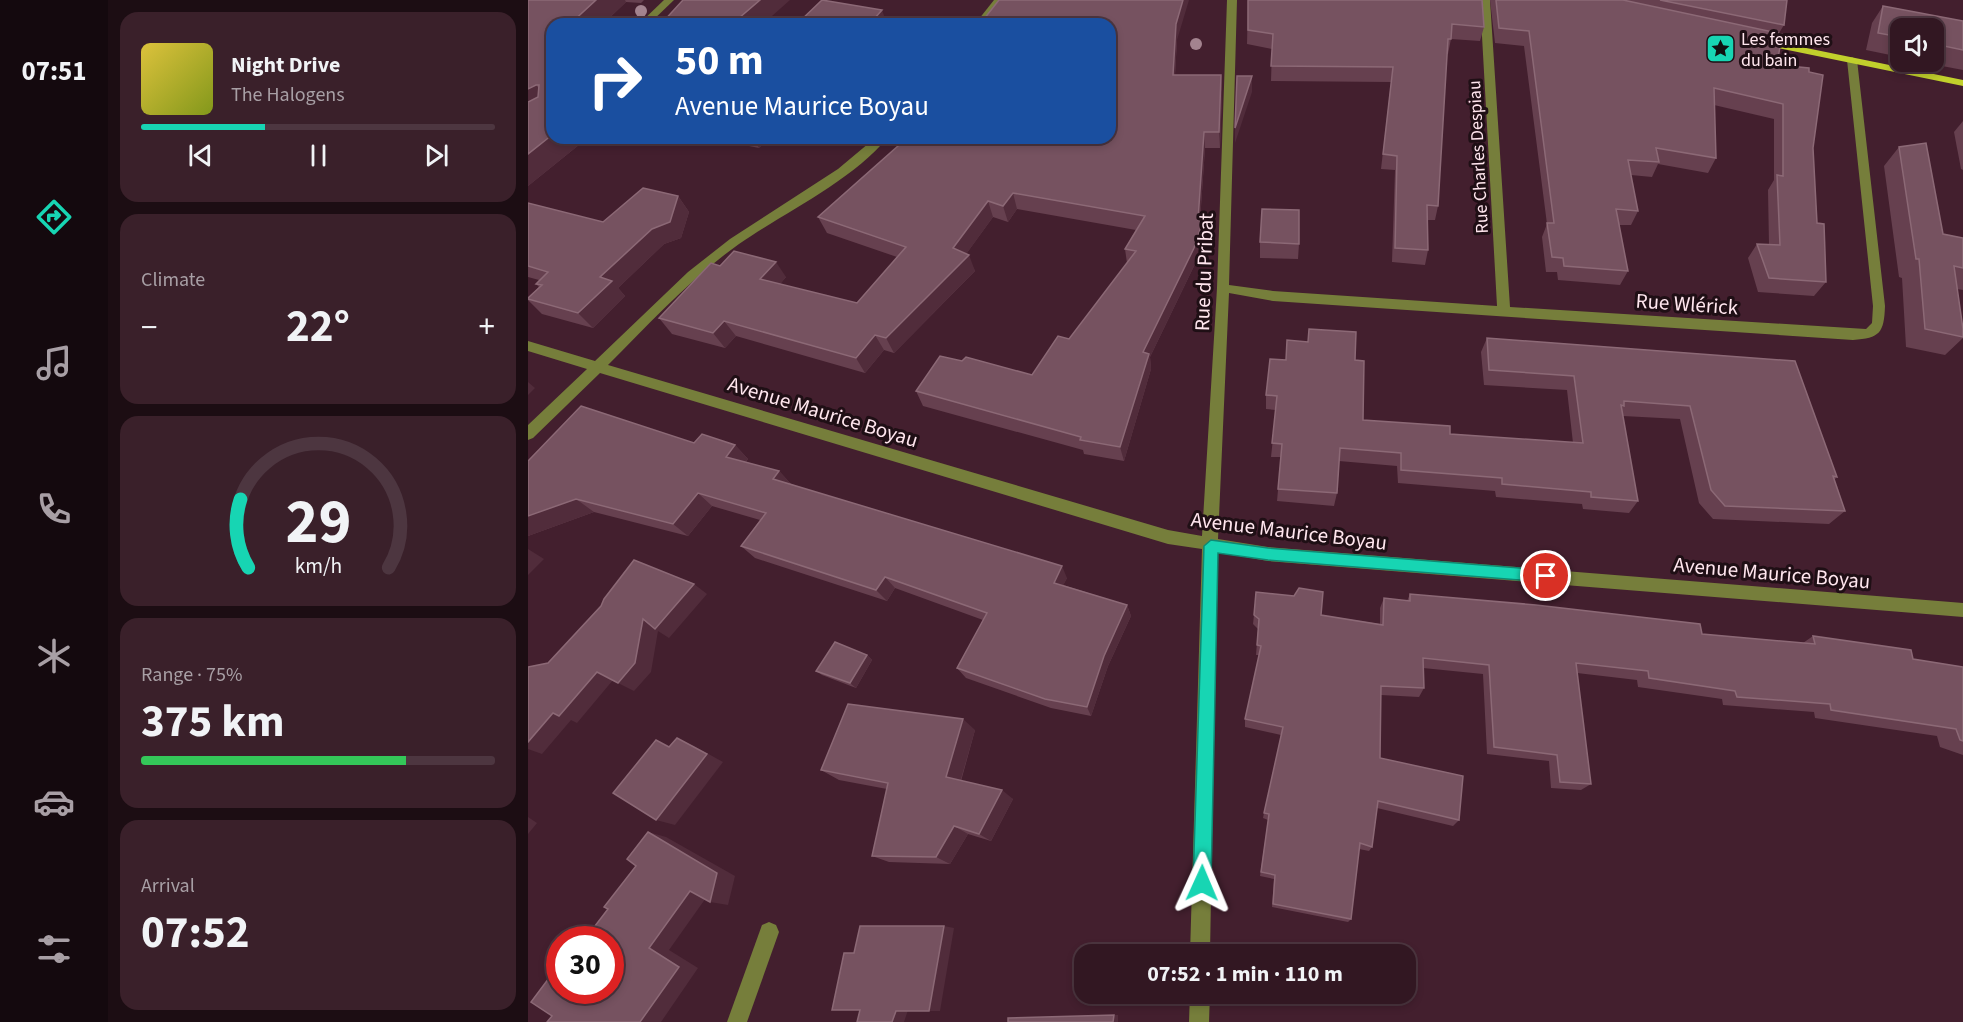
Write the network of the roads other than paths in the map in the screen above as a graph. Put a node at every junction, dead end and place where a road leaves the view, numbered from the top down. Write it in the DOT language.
graph roads {
  1 [pos="669,0"];
  2 [pos="999,0"];
  3 [pos="1232,0"];
  4 [pos="1485,0"];
  5 [pos="650,18"];
  6 [pos="985,18"];
  7 [pos="1748,39"];
  8 [pos="1852,60"];
  9 [pos="1963,83"];
  10 [pos="875,144"];
  11 [pos="1223,288"];
  12 [pos="1504,311"];
  13 [pos="528,346"];
  14 [pos="597,367"];
  15 [pos="528,434"];
  16 [pos="1211,546"];
  17 [pos="1963,610"];
  18 [pos="769,932"];
  19 [pos="1200,944"];
  20 [pos="1200,1004"];
  21 [pos="737,1022"];
  22 [pos="1199,1022"];
  1 -- 5 [label="street"];
  2 -- 6 [label="street"];
  3 -- 11 [label="street, Rue du Pribat"];
  4 -- 12 [label="street, Rue Charles Despiau"];
  7 -- 8 [label="main road"];
  8 -- 9 [label="main road"];
  8 -- 12 [label="street, Rue Wlérick"];
  10 -- 14 [label="street"];
  11 -- 12 [label="street, Rue Wlérick"];
  11 -- 16 [label="street, Rue du Pribat"];
  13 -- 14 [label="street, Avenue Maurice Boyau"];
  14 -- 15 [label="street"];
  14 -- 16 [label="street, Avenue Maurice Boyau"];
  16 -- 17 [label="street, Avenue Maurice Boyau"];
  16 -- 19 [label="street, Rue du Pribat"];
  18 -- 21 [label="street"];
  20 -- 22 [label="street"];
}
